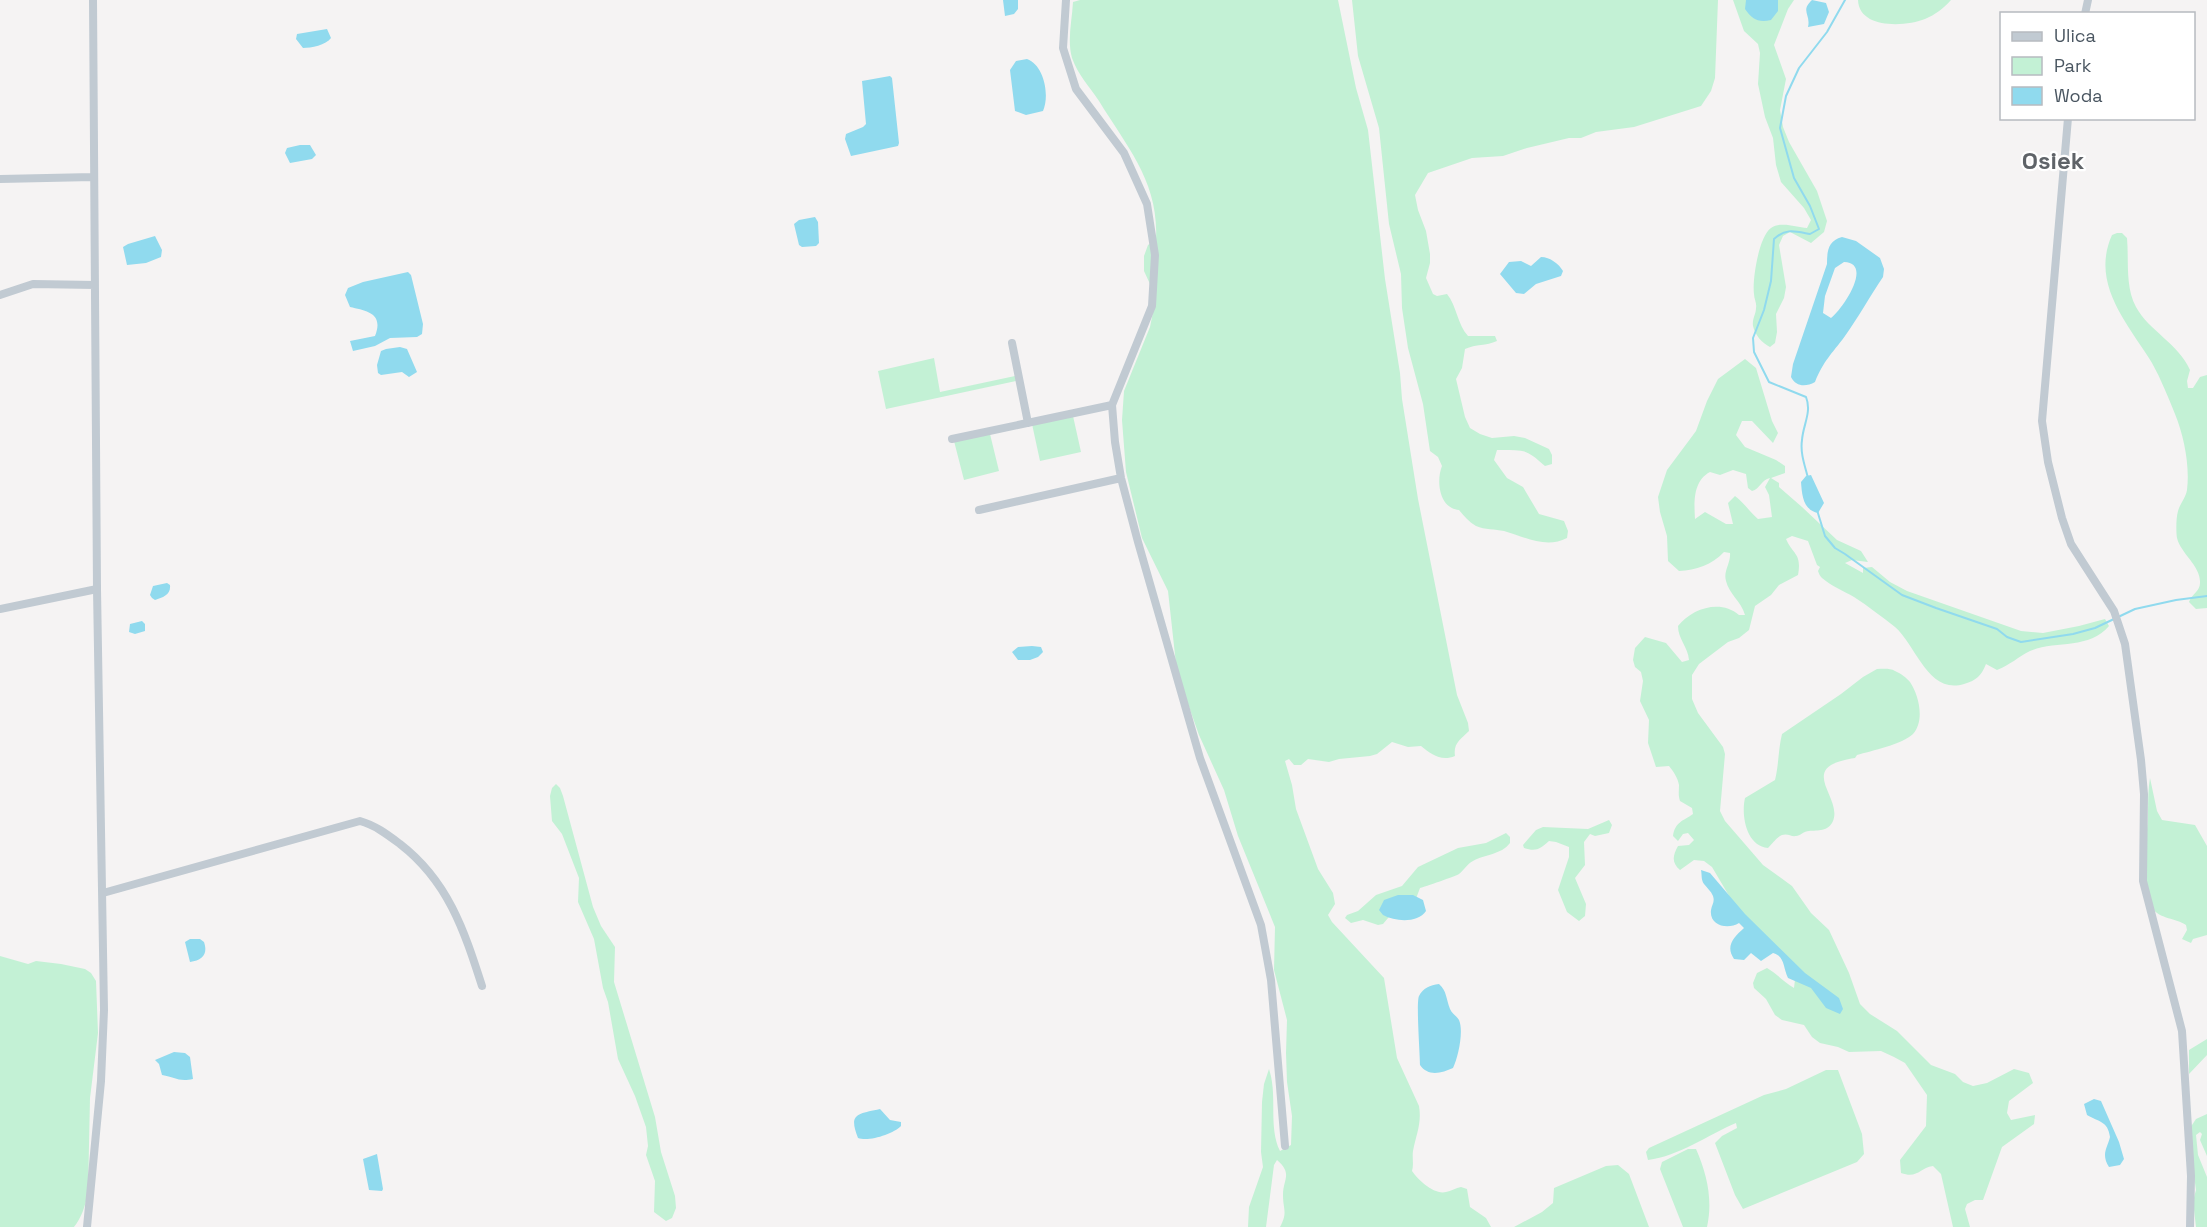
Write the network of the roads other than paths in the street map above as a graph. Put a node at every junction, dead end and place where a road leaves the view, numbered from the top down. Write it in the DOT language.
graph roads {
  1 [pos="93,0"];
  2 [pos="1066,0"];
  3 [pos="2068,120"];
  4 [pos="93,177"];
  5 [pos="0,179"];
  6 [pos="95,285"];
  7 [pos="0,295"];
  8 [pos="1012,343"];
  9 [pos="1112,405"];
  10 [pos="1028,423"];
  11 [pos="952,439"];
  12 [pos="1121,478"];
  13 [pos="979,510"];
  14 [pos="97,589"];
  15 [pos="0,609"];
  16 [pos="103,893"];
  17 [pos="482,986"];
  18 [pos="1284,1146"];
  19 [pos="87,1227"];
  20 [pos="2190,1227"];
  1 -- 4 [label="street"];
  2 -- 9 [label="street"];
  3 -- 20 [label="street"];
  4 -- 5 [label="street"];
  4 -- 6 [label="street"];
  6 -- 7 [label="street"];
  6 -- 14 [label="street"];
  8 -- 10 [label="street"];
  9 -- 10 [label="street"];
  9 -- 12 [label="street"];
  10 -- 11 [label="street"];
  12 -- 13 [label="street"];
  12 -- 18 [label="street"];
  14 -- 15 [label="street"];
  14 -- 16 [label="street"];
  16 -- 17 [label="street"];
  16 -- 19 [label="street"];
}
